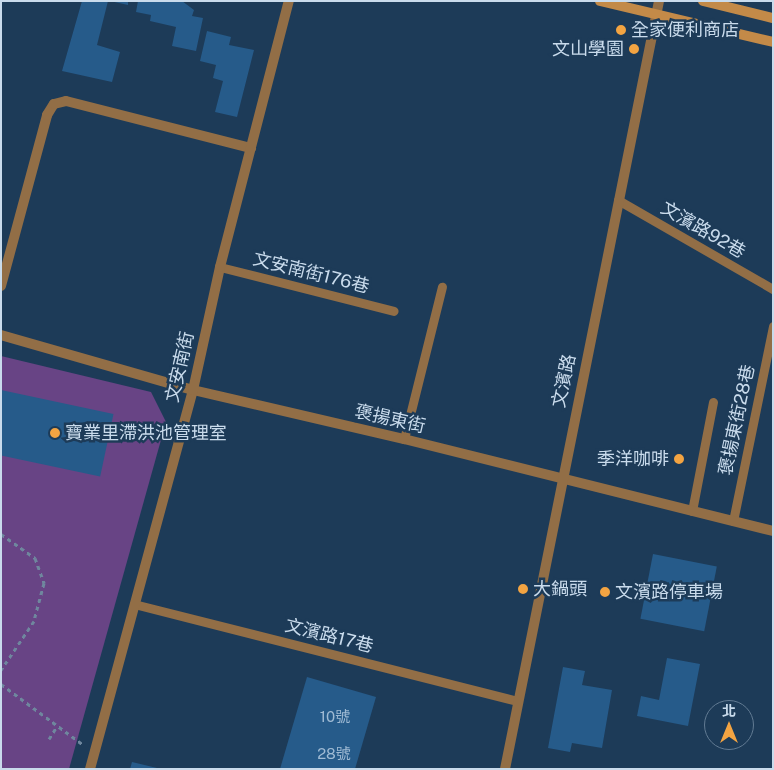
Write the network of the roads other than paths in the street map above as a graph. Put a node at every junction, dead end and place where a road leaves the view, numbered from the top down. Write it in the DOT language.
graph roads {
  1 [pos="289,1"];
  2 [pos="600,1"];
  3 [pos="659,1"];
  4 [pos="703,1"];
  5 [pos="656,14"];
  6 [pos="773,18"];
  7 [pos="773,42"];
  8 [pos="251,148"];
  9 [pos="618,200"];
  10 [pos="220,267"];
  11 [pos="1,286"];
  12 [pos="442,287"];
  13 [pos="773,289"];
  14 [pos="394,311"];
  15 [pos="773,326"];
  16 [pos="1,336"];
  17 [pos="193,390"];
  18 [pos="713,402"];
  19 [pos="404,438"];
  20 [pos="561,478"];
  21 [pos="692,511"];
  22 [pos="733,521"];
  23 [pos="773,531"];
  24 [pos="134,604"];
  25 [pos="516,701"];
  26 [pos="90,769"];
  27 [pos="505,769"];
  1 -- 8 [label="street, 文安南街"];
  2 -- 5 [label="street"];
  3 -- 5 [label="street, 文濱路"];
  4 -- 6 [label="street"];
  5 -- 7 [label="street"];
  5 -- 9 [label="street, 文濱路"];
  8 -- 10 [label="street, 文安南街"];
  8 -- 11 [label="street"];
  9 -- 13 [label="lane, 文濱路92巷"];
  9 -- 20 [label="street, 文濱路"];
  10 -- 14 [label="lane, 文安南街176巷"];
  10 -- 17 [label="street, 文安南街"];
  12 -- 19 [label="lane"];
  15 -- 22 [label="lane, 褒揚東街28巷"];
  16 -- 17 [label="street, 褒揚東街"];
  17 -- 19 [label="street, 褒揚東街"];
  17 -- 24 [label="street, 文安南街"];
  18 -- 21 [label="lane"];
  19 -- 20 [label="street, 褒揚東街"];
  20 -- 21 [label="street, 褒揚東街"];
  20 -- 25 [label="street, 文濱路"];
  21 -- 22 [label="street, 褒揚東街"];
  22 -- 23 [label="street, 褒揚東街"];
  24 -- 25 [label="lane, 文濱路17巷"];
  24 -- 26 [label="street, 文安南街"];
  25 -- 27 [label="street, 文濱路"];
}
